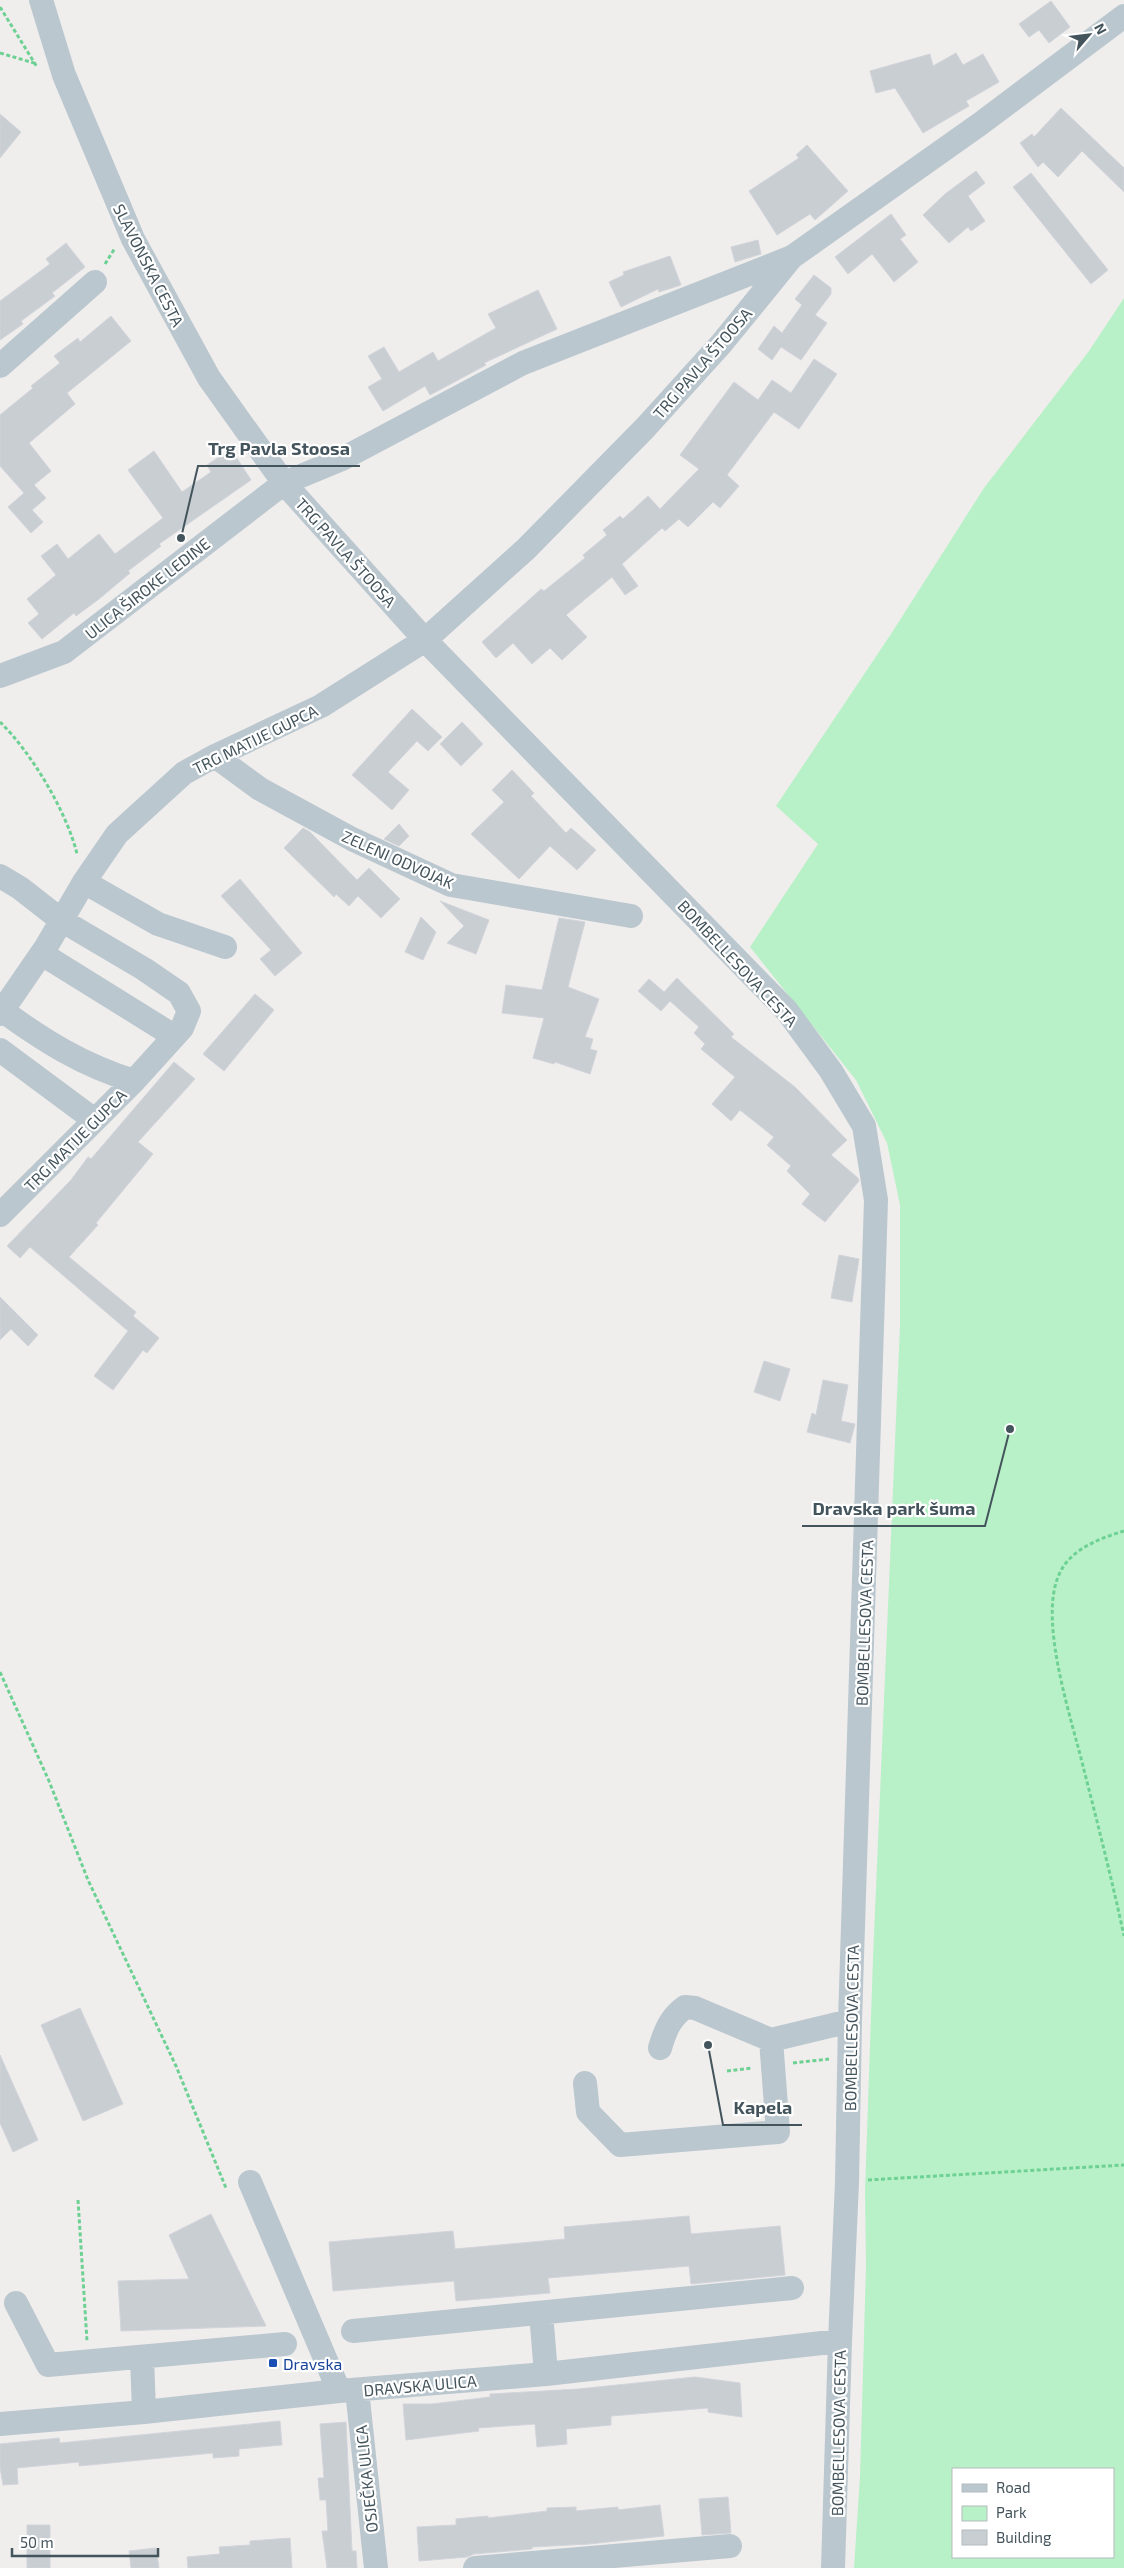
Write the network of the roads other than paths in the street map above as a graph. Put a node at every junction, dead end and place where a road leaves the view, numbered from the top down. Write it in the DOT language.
graph roads {
  1 [pos="41,0"];
  2 [pos="1124,16"];
  3 [pos="792,257"];
  4 [pos="95,282"];
  5 [pos="0,366"];
  6 [pos="284,483"];
  7 [pos="425,640"];
  8 [pos="0,676"];
  9 [pos="215,756"];
  10 [pos="0,876"];
  11 [pos="84,882"];
  12 [pos="631,916"];
  13 [pos="61,920"];
  14 [pos="225,947"];
  15 [pos="42,954"];
  16 [pos="1,1012"];
  17 [pos="174,1036"];
  18 [pos="0,1050"];
  19 [pos="134,1081"];
  20 [pos="93,1119"];
  21 [pos="5,1200"];
  22 [pos="850,2021"];
  23 [pos="770,2040"];
  24 [pos="660,2048"];
  25 [pos="585,2083"];
  26 [pos="250,2182"];
  27 [pos="792,2288"];
  28 [pos="16,2303"];
  29 [pos="541,2313"];
  30 [pos="353,2332"];
  31 [pos="840,2341"];
  32 [pos="285,2344"];
  33 [pos="142,2358"];
  34 [pos="546,2374"];
  35 [pos="348,2391"];
  36 [pos="144,2412"];
  37 [pos="0,2424"];
  38 [pos="730,2546"];
  39 [pos="376,2568"];
  40 [pos="475,2568"];
  41 [pos="833,2568"];
  1 -- 6 [label="street, SLAVONSKA CESTA"];
  2 -- 3 [label="street, TRG PAVLA ŠTOOSA"];
  3 -- 6 [label="street, TRG PAVLA ŠTOOSA"];
  3 -- 7 [label="street, TRG PAVLA ŠTOOSA"];
  4 -- 5 [label="street"];
  6 -- 7 [label="street, TRG PAVLA ŠTOOSA"];
  6 -- 8 [label="street, ULICA ŠIROKE LEDINE"];
  7 -- 9 [label="street, TRG MATIJE GUPCA"];
  7 -- 22 [label="street, BOMBELLESOVA CESTA"];
  9 -- 11 [label="street, TRG MATIJE GUPCA"];
  9 -- 12 [label="street, ZELENI ODVOJAK"];
  10 -- 13 [label="street, TRG MATIJE GUPCA"];
  11 -- 13 [label="street, TRG MATIJE GUPCA"];
  11 -- 14 [label="street"];
  13 -- 15 [label="street, TRG MATIJE GUPCA"];
  13 -- 17 [label="street, TRG MATIJE GUPCA"];
  15 -- 16 [label="street, TRG MATIJE GUPCA"];
  15 -- 17 [label="street"];
  16 -- 19 [label="street, TRG MATIJE GUPCA"];
  17 -- 19 [label="street, TRG MATIJE GUPCA"];
  18 -- 20 [label="street"];
  19 -- 20 [label="street, TRG MATIJE GUPCA"];
  20 -- 21 [label="street, TRG MATIJE GUPCA"];
  22 -- 23 [label="street"];
  22 -- 31 [label="street, BOMBELLESOVA CESTA"];
  23 -- 24 [label="street"];
  23 -- 25 [label="street"];
  26 -- 35 [label="street, OSJEČKA ULICA"];
  27 -- 29 [label="street"];
  28 -- 33 [label="street"];
  29 -- 30 [label="street"];
  29 -- 34 [label="street"];
  31 -- 34 [label="street, DRAVSKA ULICA"];
  31 -- 41 [label="street, BOMBELLESOVA CESTA"];
  32 -- 33 [label="street"];
  33 -- 36 [label="street"];
  34 -- 35 [label="street, DRAVSKA ULICA"];
  35 -- 36 [label="street, DRAVSKA ULICA"];
  35 -- 39 [label="street, OSJEČKA ULICA"];
  36 -- 37 [label="street, DRAVSKA ULICA"];
  38 -- 40 [label="street"];
}
